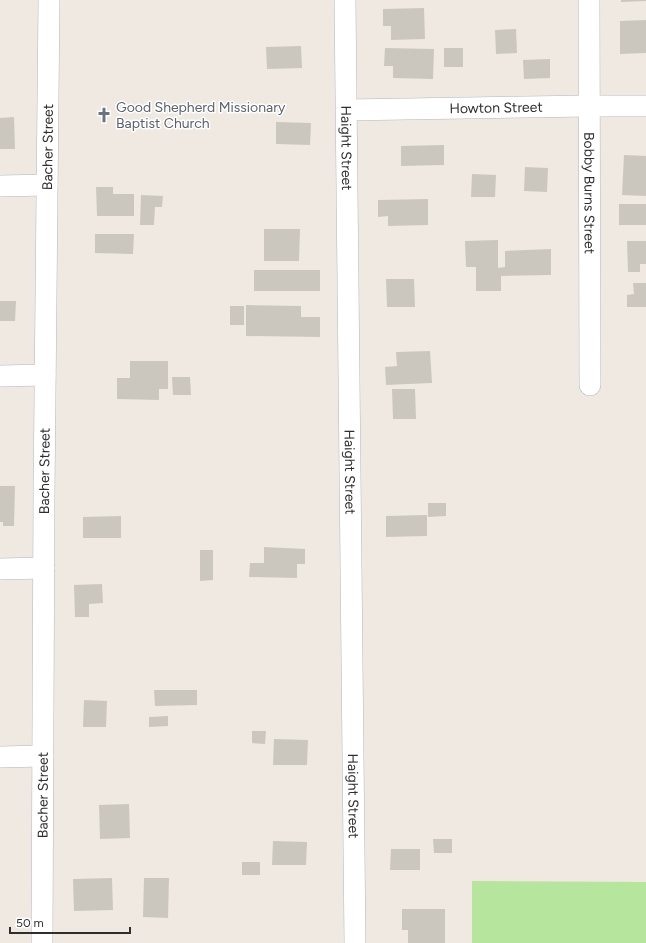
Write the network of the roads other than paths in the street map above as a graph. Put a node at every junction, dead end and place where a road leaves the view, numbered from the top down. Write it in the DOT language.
graph roads {
  1 [pos="48,0"];
  2 [pos="346,0"];
  3 [pos="589,0"];
  4 [pos="590,106"];
  5 [pos="646,106"];
  6 [pos="347,110"];
  7 [pos="47,185"];
  8 [pos="0,186"];
  9 [pos="45,375"];
  10 [pos="0,376"];
  11 [pos="590,385"];
  12 [pos="44,568"];
  13 [pos="0,569"];
  14 [pos="43,756"];
  15 [pos="0,757"];
  16 [pos="42,943"];
  17 [pos="355,943"];
  1 -- 7 [label="street, Bacher Street"];
  2 -- 6 [label="street, Haight Street"];
  3 -- 4 [label="street, Bobby Burns Street"];
  4 -- 5 [label="street, Howton Street"];
  4 -- 6 [label="street, Howton Street"];
  4 -- 11 [label="street, Bobby Burns Street"];
  6 -- 17 [label="street, Haight Street"];
  7 -- 8 [label="street"];
  7 -- 9 [label="street, Bacher Street"];
  9 -- 10 [label="street"];
  9 -- 12 [label="street, Bacher Street"];
  12 -- 13 [label="street"];
  12 -- 14 [label="street, Bacher Street"];
  14 -- 15 [label="street"];
  14 -- 16 [label="street, Bacher Street"];
}
